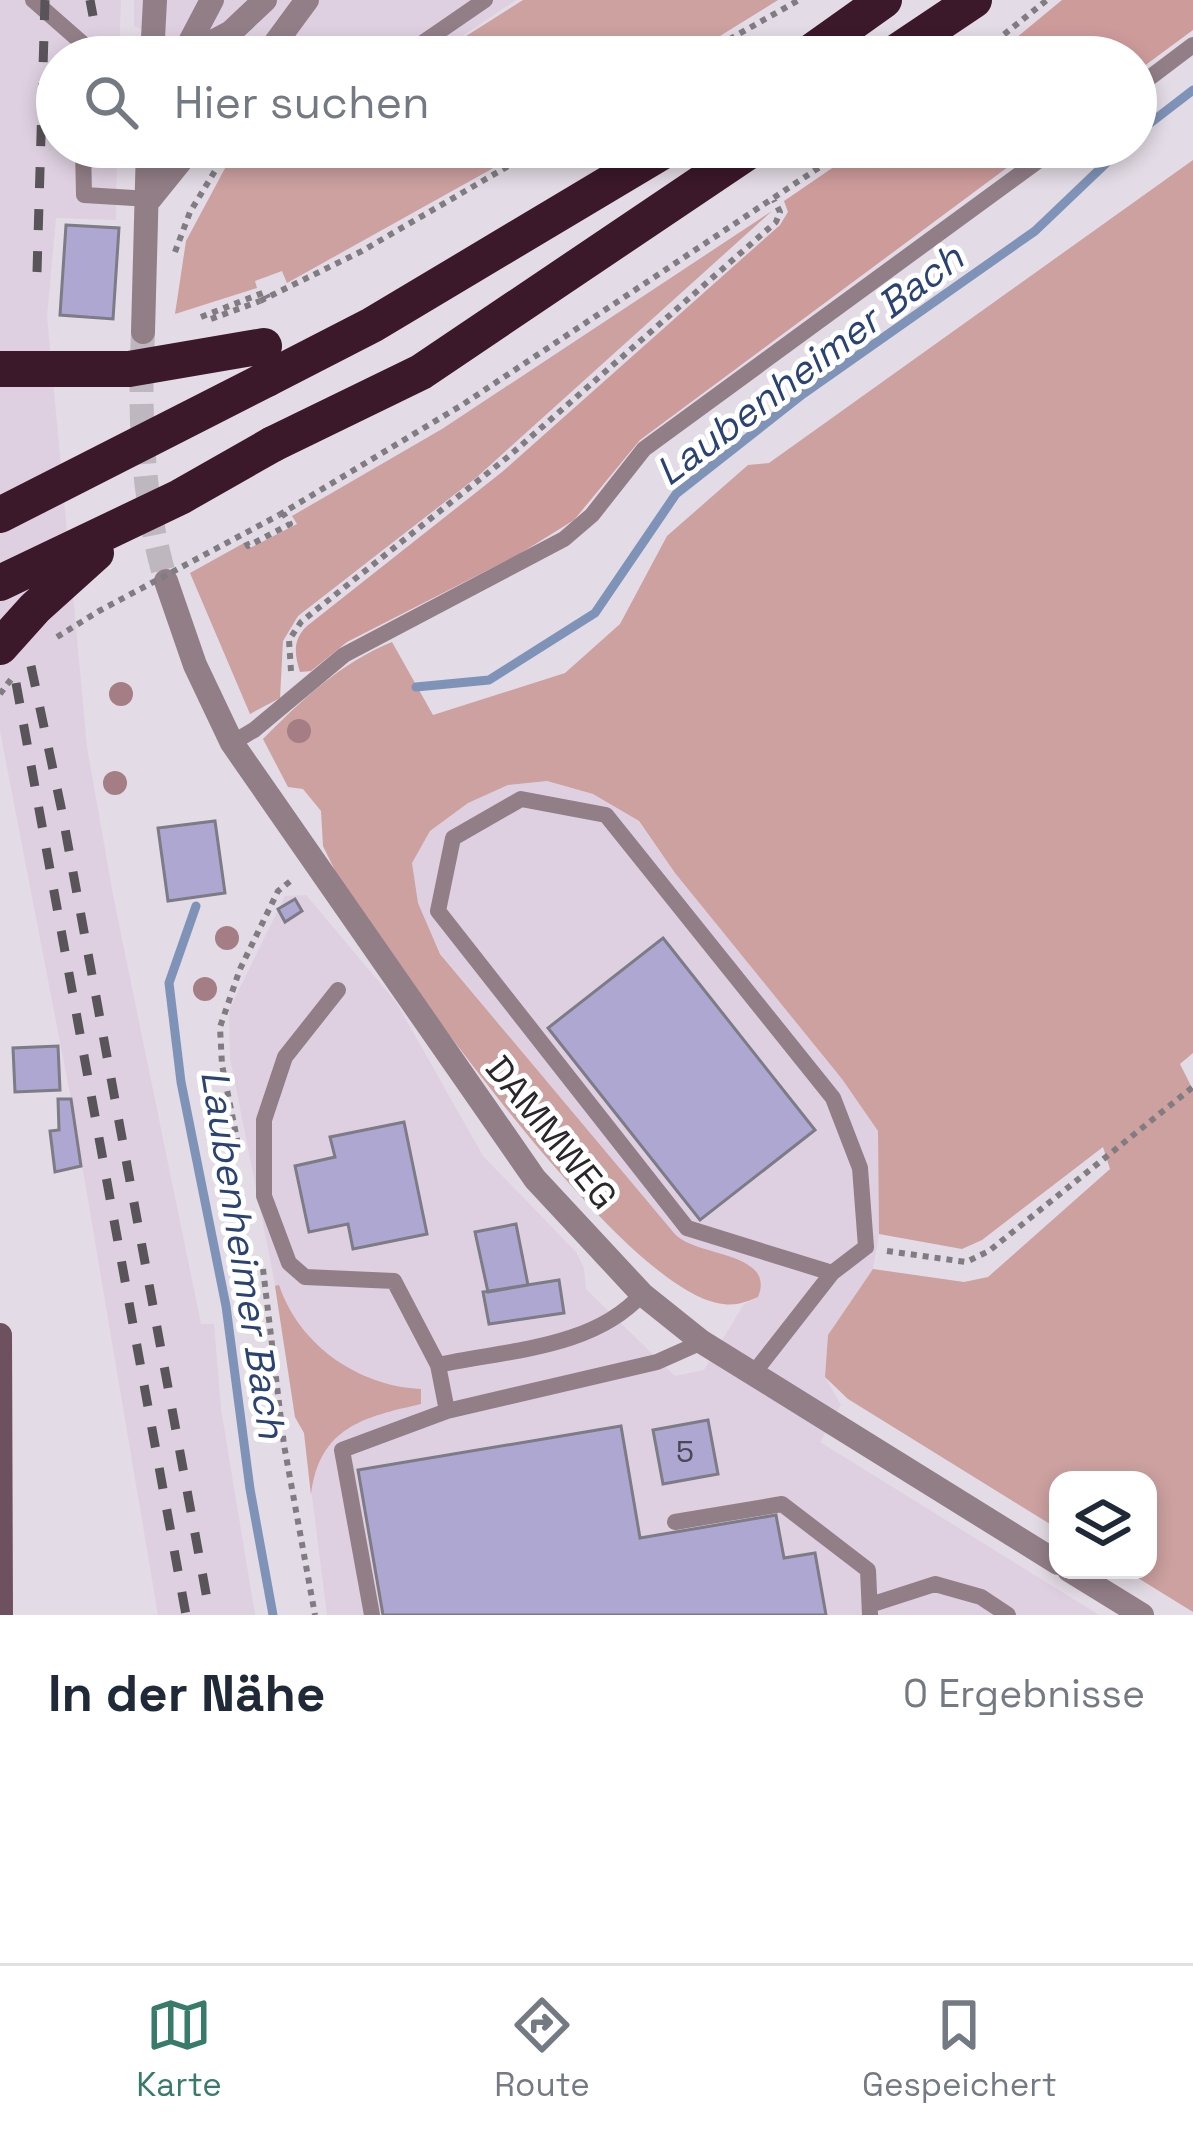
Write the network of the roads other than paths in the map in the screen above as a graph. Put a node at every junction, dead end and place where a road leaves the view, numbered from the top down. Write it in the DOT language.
graph roads {
  1 [pos="33,0"];
  2 [pos="155,0"];
  3 [pos="212,0"];
  4 [pos="265,0"];
  5 [pos="307,0"];
  6 [pos="485,0"];
  7 [pos="884,0"];
  8 [pos="974,0"];
  9 [pos="69,36"];
  10 [pos="153,36"];
  11 [pos="194,36"];
  12 [pos="223,36"];
  13 [pos="280,36"];
  14 [pos="433,36"];
  15 [pos="833,36"];
  16 [pos="920,36"];
  17 [pos="1193,45"];
  18 [pos="1157,72"];
  19 [pos="83,168"];
  20 [pos="149,168"];
  21 [pos="159,168"];
  22 [pos="183,168"];
  23 [pos="635,168"];
  24 [pos="723,168"];
  25 [pos="1028,168"];
  26 [pos="150,199"];
  27 [pos="142,332"];
  28 [pos="266,363"];
  29 [pos="0,369"];
  30 [pos="0,515"];
  31 [pos="130,521"];
  32 [pos="166,581"];
  33 [pos="0,584"];
  34 [pos="12,656"];
  35 [pos="232,743"];
  36 [pos="338,990"];
  37 [pos="832,1273"];
  38 [pos="642,1294"];
  39 [pos="0,1335"];
  40 [pos="702,1342"];
  41 [pos="438,1365"];
  42 [pos="753,1374"];
  43 [pos="447,1411"];
  44 [pos="675,1522"];
  45 [pos="1049,1557"];
  46 [pos="1084,1579"];
  47 [pos="870,1610"];
  48 [pos="1,1615"];
  49 [pos="372,1615"];
  50 [pos="1008,1615"];
  51 [pos="1142,1615"];
  1 -- 9 [label="lane"];
  2 -- 10 [label="street"];
  3 -- 11 [label="street"];
  4 -- 12 [label="street"];
  5 -- 13 [label="street"];
  6 -- 14 [label="lane"];
  7 -- 15 [label="highway"];
  8 -- 16 [label="highway"];
  17 -- 18 [label="lane"];
  19 -- 26 [label="lane"];
  20 -- 26 [label="street"];
  21 -- 26 [label="street"];
  22 -- 26 [label="street"];
  23 -- 28 [label="highway"];
  24 -- 31 [label="highway, bridge"];
  25 -- 35 [label="lane"];
  26 -- 27 [label="street"];
  28 -- 29 [label="highway, bridge"];
  28 -- 30 [label="highway, bridge"];
  31 -- 33 [label="highway, bridge"];
  31 -- 34 [label="highway, bridge"];
  32 -- 35 [label="street, DAMMWEG"];
  35 -- 38 [label="street, DAMMWEG"];
  36 -- 41 [label="lane"];
  37 -- 37 [label="lane"];
  37 -- 42 [label="lane"];
  38 -- 40 [label="street, DAMMWEG"];
  38 -- 41 [label="lane"];
  39 -- 48 [label="main road"];
  40 -- 42 [label="street, DAMMWEG"];
  40 -- 43 [label="lane"];
  41 -- 43 [label="lane"];
  42 -- 45 [label="street, DAMMWEG"];
  43 -- 49 [label="lane"];
  44 -- 47 [label="lane"];
  46 -- 51 [label="street"];
  47 -- 50 [label="lane"];
}
